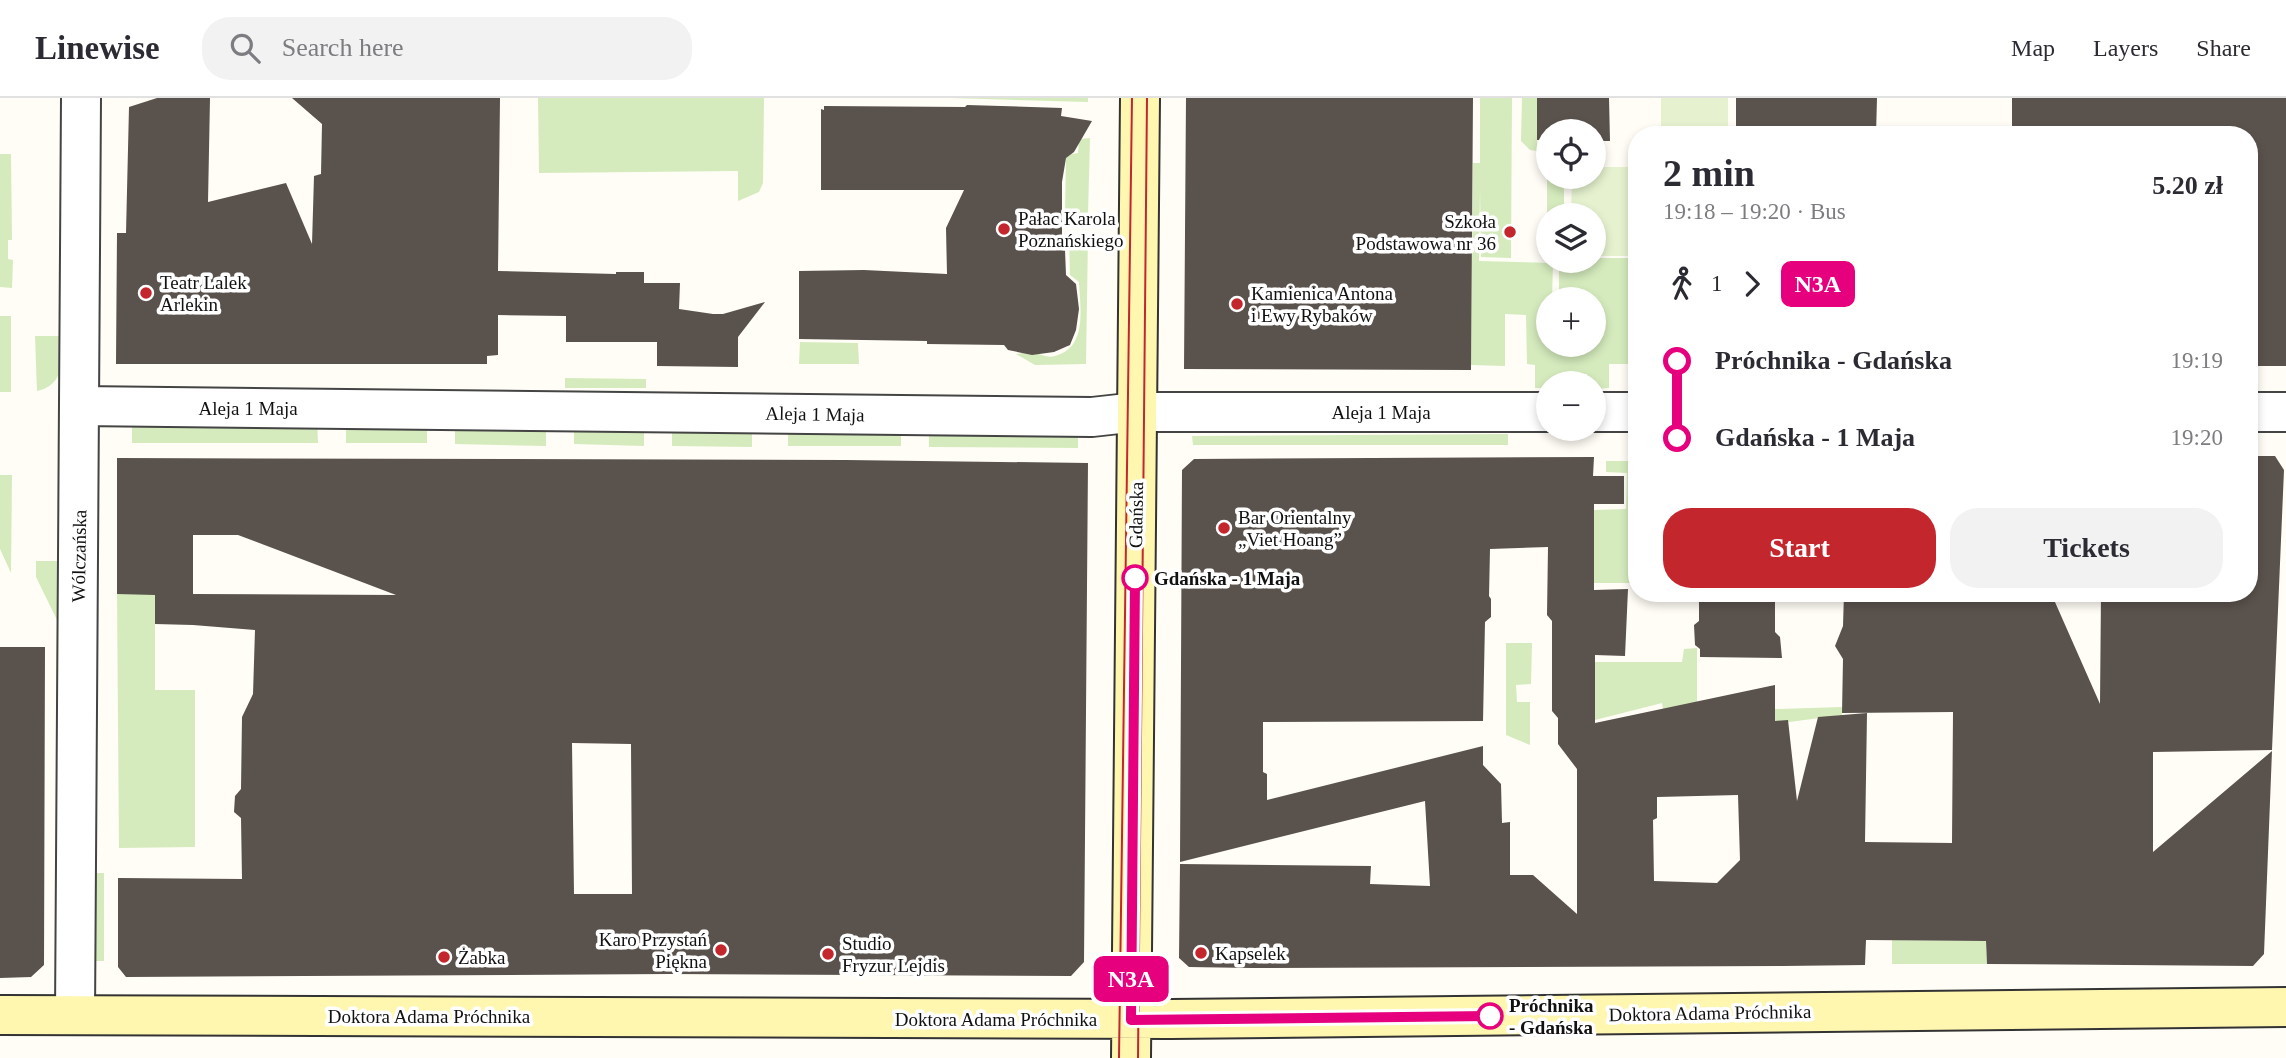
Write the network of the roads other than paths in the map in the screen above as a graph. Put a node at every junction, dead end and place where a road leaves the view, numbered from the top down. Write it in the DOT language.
graph roads {
  1 [pos="81,98"];
  2 [pos="1140,98"];
  3 [pos="80,406"];
  4 [pos="1137,412"];
  5 [pos="1536,412"];
  6 [pos="1606,412"];
  7 [pos="1628,412"];
  8 [pos="2258,412"];
  9 [pos="2286,412"];
  10 [pos="2286,1007"];
  11 [pos="75,1015"];
  12 [pos="0,1016"];
  13 [pos="1131,1020"];
  14 [pos="1130,1058"];
  1 -- 3 [label="street, Wólczańska"];
  2 -- 4 [label="street, Gdańska"];
  3 -- 4 [label="street, Aleja 1 Maja"];
  3 -- 11 [label="street, Wólczańska"];
  4 -- 5 [label="street, Aleja 1 Maja"];
  4 -- 13 [label="street, Gdańska"];
  6 -- 7 [label="street"];
  8 -- 9 [label="street"];
  10 -- 13 [label="street, Doktora Adama Próchnika"];
  11 -- 12 [label="street, Doktora Adama Próchnika"];
  11 -- 13 [label="street, Doktora Adama Próchnika"];
  13 -- 14 [label="street, Gdańska"];
}
